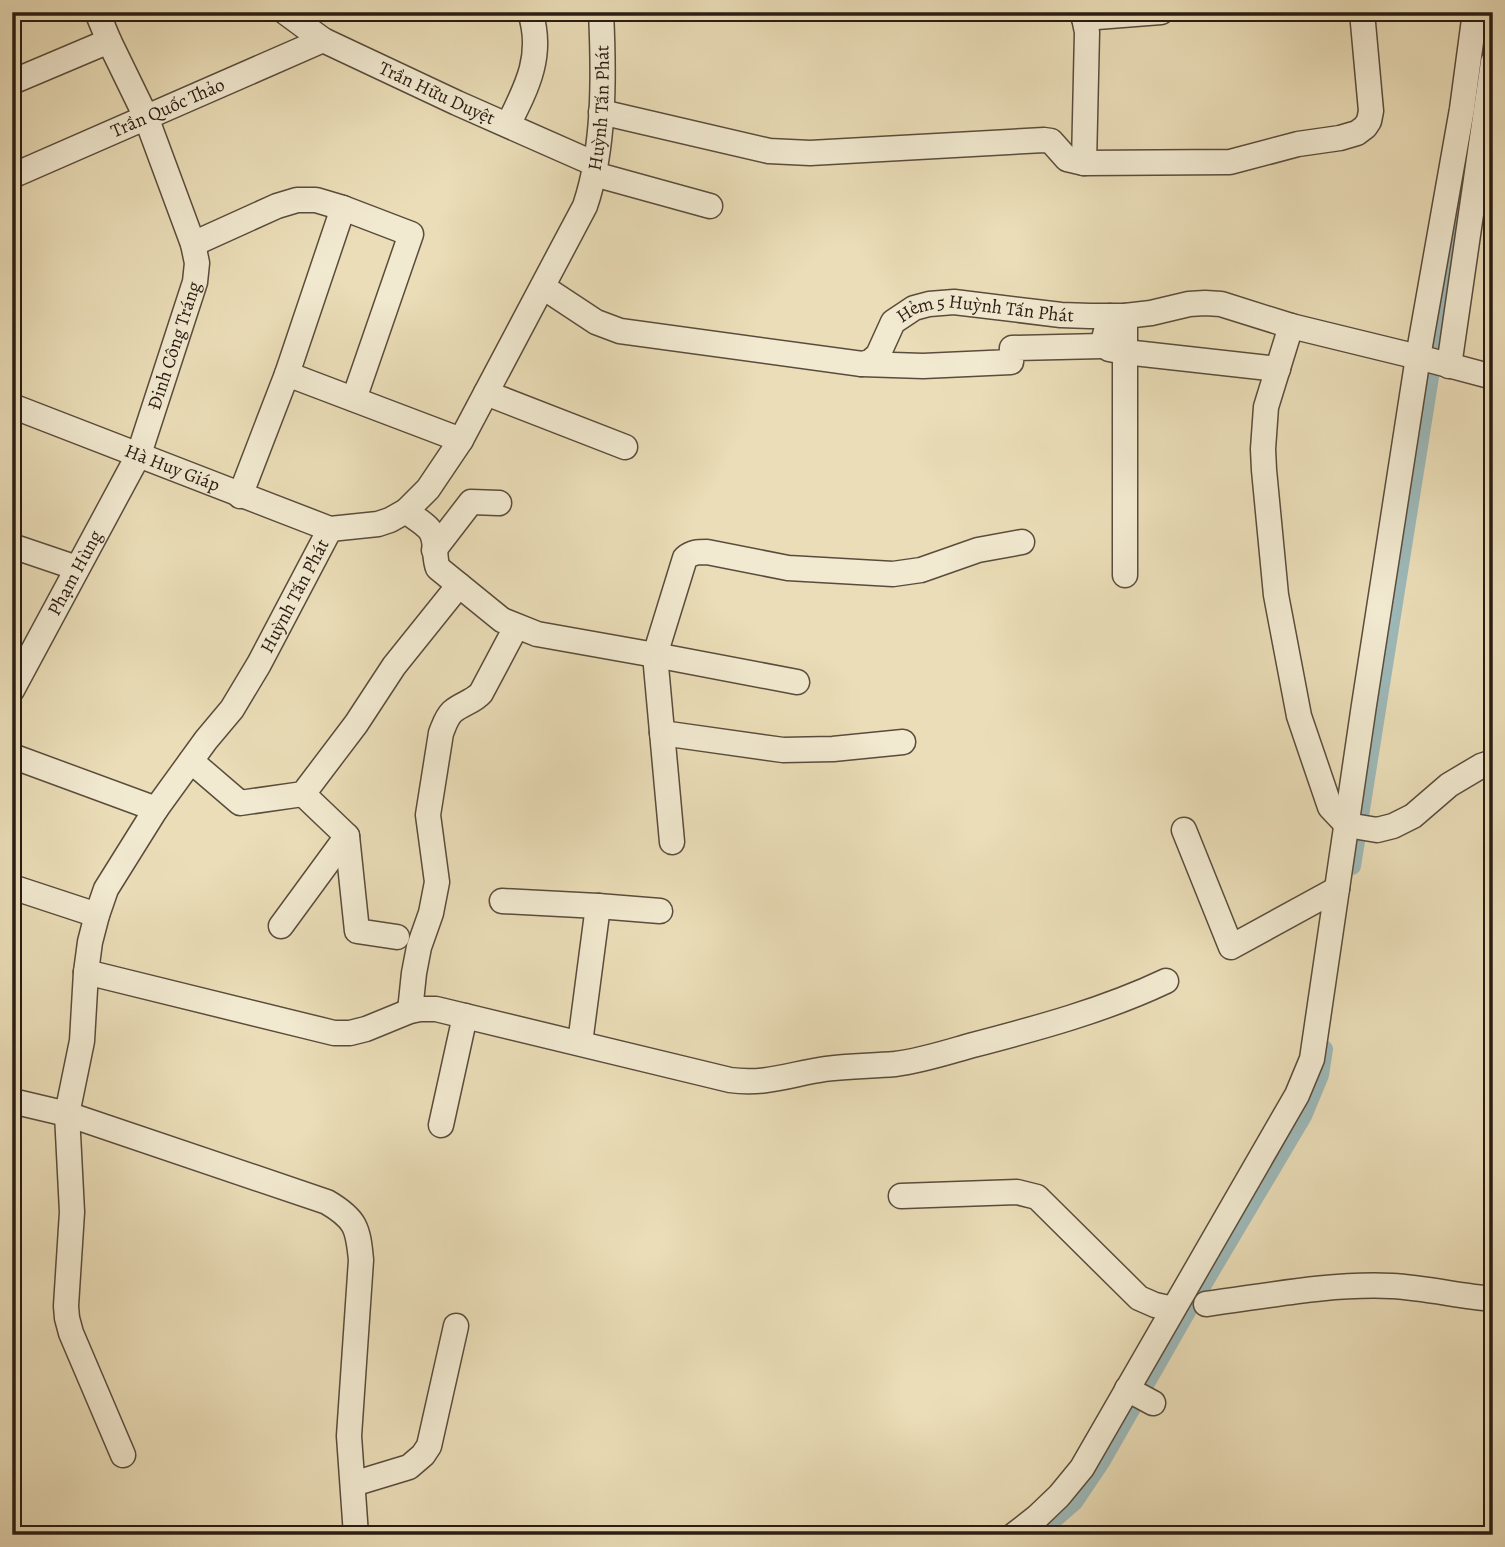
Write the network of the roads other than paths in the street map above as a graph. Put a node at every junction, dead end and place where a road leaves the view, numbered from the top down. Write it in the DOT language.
graph roads {
  1 [pos="97,12"];
  2 [pos="285,12"];
  3 [pos="530,12"];
  4 [pos="601,12"];
  5 [pos="1161,12"];
  6 [pos="1362,12"];
  7 [pos="1475,12"];
  8 [pos="1083,15"];
  9 [pos="323,40"];
  10 [pos="109,41"];
  11 [pos="1493,62"];
  12 [pos="12,82"];
  13 [pos="601,112"];
  14 [pos="146,117"];
  15 [pos="508,125"];
  16 [pos="1084,163"];
  17 [pos="594,169"];
  18 [pos="12,176"];
  19 [pos="709,206"];
  20 [pos="343,208"];
  21 [pos="193,244"];
  22 [pos="543,287"];
  23 [pos="1117,316"];
  24 [pos="1292,326"];
  25 [pos="1096,346"];
  26 [pos="1125,352"];
  27 [pos="1432,361"];
  28 [pos="862,363"];
  29 [pos="1278,369"];
  30 [pos="287,374"];
  31 [pos="1493,377"];
  32 [pos="486,393"];
  33 [pos="354,399"];
  34 [pos="12,406"];
  35 [pos="461,440"];
  36 [pos="625,447"];
  37 [pos="139,454"];
  38 [pos="240,496"];
  39 [pos="499,503"];
  40 [pos="406,511"];
  41 [pos="330,529"];
  42 [pos="1022,542"];
  43 [pos="12,546"];
  44 [pos="434,550"];
  45 [pos="78,568"];
  46 [pos="1125,575"];
  47 [pos="459,585"];
  48 [pos="516,627"];
  49 [pos="654,655"];
  50 [pos="797,682"];
  51 [pos="12,690"];
  52 [pos="662,733"];
  53 [pos="903,742"];
  54 [pos="12,756"];
  55 [pos="191,761"];
  56 [pos="1493,762"];
  57 [pos="303,794"];
  58 [pos="156,809"];
  59 [pos="1347,825"];
  60 [pos="1184,831"];
  61 [pos="347,836"];
  62 [pos="672,842"];
  63 [pos="12,887"];
  64 [pos="1338,889"];
  65 [pos="502,901"];
  66 [pos="598,906"];
  67 [pos="660,911"];
  68 [pos="97,915"];
  69 [pos="281,926"];
  70 [pos="397,937"];
  71 [pos="86,972"];
  72 [pos="1166,981"];
  73 [pos="410,1011"];
  74 [pos="465,1016"];
  75 [pos="580,1043"];
  76 [pos="12,1101"];
  77 [pos="67,1114"];
  78 [pos="441,1125"];
  79 [pos="901,1196"];
  80 [pos="1493,1299"];
  81 [pos="1206,1304"];
  82 [pos="1173,1309"];
  83 [pos="456,1326"];
  84 [pos="1127,1389"];
  85 [pos="1153,1403"];
  86 [pos="123,1455"];
  87 [pos="353,1484"];
  88 [pos="356,1535"];
  89 [pos="1014,1535"];
  1 -- 10 [label="street, Đinh Công Tráng"];
  2 -- 9 [label="street, Trần Hữu Duyệt"];
  3 -- 15 [label="street"];
  4 -- 13 [label="street, Huỳnh Tấn Phát"];
  5 -- 8 [label="street"];
  6 -- 16 [label="street"];
  7 -- 27 [label="street"];
  8 -- 16 [label="street"];
  9 -- 14 [label="street, Trần Quốc Thảo"];
  9 -- 15 [label="street, Trần Hữu Duyệt"];
  10 -- 12 [label="street"];
  10 -- 14 [label="street, Đinh Công Tráng"];
  11 -- 27 [label="street"];
  13 -- 16 [label="street"];
  13 -- 17 [label="street, Huỳnh Tấn Phát"];
  14 -- 18 [label="street, Trần Quốc Thảo"];
  14 -- 21 [label="street, Đinh Công Tráng"];
  15 -- 17 [label="street, Trần Hữu Duyệt"];
  17 -- 19 [label="street, Trần Hữu Duyệt"];
  17 -- 22 [label="street, Huỳnh Tấn Phát"];
  20 -- 21 [label="street"];
  20 -- 30 [label="street"];
  20 -- 33 [label="street"];
  21 -- 37 [label="street, Đinh Công Tráng"];
  22 -- 28 [label="street"];
  22 -- 32 [label="street, Huỳnh Tấn Phát"];
  23 -- 24 [label="street, Hẻm 5 Huỳnh Tấn Phát"];
  23 -- 25 [label="street"];
  23 -- 26 [label="street"];
  23 -- 28 [label="street, Hẻm 5 Huỳnh Tấn Phát"];
  24 -- 27 [label="street, Hẻm 5 Huỳnh Tấn Phát"];
  24 -- 29 [label="street"];
  25 -- 26 [label="street"];
  25 -- 28 [label="street"];
  26 -- 29 [label="street"];
  26 -- 46 [label="street"];
  27 -- 31 [label="street, Hẻm 5 Huỳnh Tấn Phát"];
  27 -- 59 [label="street"];
  29 -- 59 [label="street"];
  30 -- 33 [label="street"];
  30 -- 38 [label="street"];
  32 -- 35 [label="street, Huỳnh Tấn Phát"];
  32 -- 36 [label="street"];
  33 -- 35 [label="street"];
  34 -- 37 [label="street, Hà Huy Giáp"];
  35 -- 40 [label="street, Huỳnh Tấn Phát"];
  37 -- 38 [label="street, Hà Huy Giáp"];
  37 -- 45 [label="street, Phạm Hùng"];
  38 -- 41 [label="street, Hà Huy Giáp"];
  39 -- 44 [label="street"];
  40 -- 41 [label="street, Huỳnh Tấn Phát"];
  40 -- 44 [label="street"];
  41 -- 55 [label="street, Huỳnh Tấn Phát"];
  42 -- 49 [label="street"];
  43 -- 45 [label="street"];
  44 -- 47 [label="street"];
  45 -- 51 [label="street, Phạm Hùng"];
  47 -- 48 [label="street"];
  47 -- 57 [label="street"];
  48 -- 49 [label="street"];
  48 -- 73 [label="street"];
  49 -- 50 [label="street"];
  49 -- 52 [label="street"];
  52 -- 53 [label="street"];
  52 -- 62 [label="street"];
  54 -- 58 [label="street"];
  55 -- 57 [label="street"];
  55 -- 58 [label="street, Huỳnh Tấn Phát"];
  56 -- 59 [label="street"];
  57 -- 61 [label="street"];
  58 -- 68 [label="street, Huỳnh Tấn Phát"];
  59 -- 64 [label="street"];
  60 -- 64 [label="street"];
  61 -- 69 [label="street"];
  61 -- 70 [label="street"];
  63 -- 68 [label="street"];
  64 -- 82 [label="street"];
  65 -- 66 [label="street"];
  66 -- 67 [label="street"];
  66 -- 75 [label="street"];
  68 -- 71 [label="street, Huỳnh Tấn Phát"];
  71 -- 73 [label="street"];
  71 -- 77 [label="street, Huỳnh Tấn Phát"];
  72 -- 75 [label="street"];
  73 -- 74 [label="street"];
  74 -- 75 [label="street"];
  74 -- 78 [label="street"];
  76 -- 77 [label="street"];
  77 -- 86 [label="street, Huỳnh Tấn Phát"];
  77 -- 87 [label="street"];
  79 -- 82 [label="street"];
  80 -- 81 [label="street"];
  82 -- 84 [label="street"];
  83 -- 87 [label="street"];
  84 -- 85 [label="street"];
  84 -- 89 [label="street"];
  87 -- 88 [label="street"];
}
